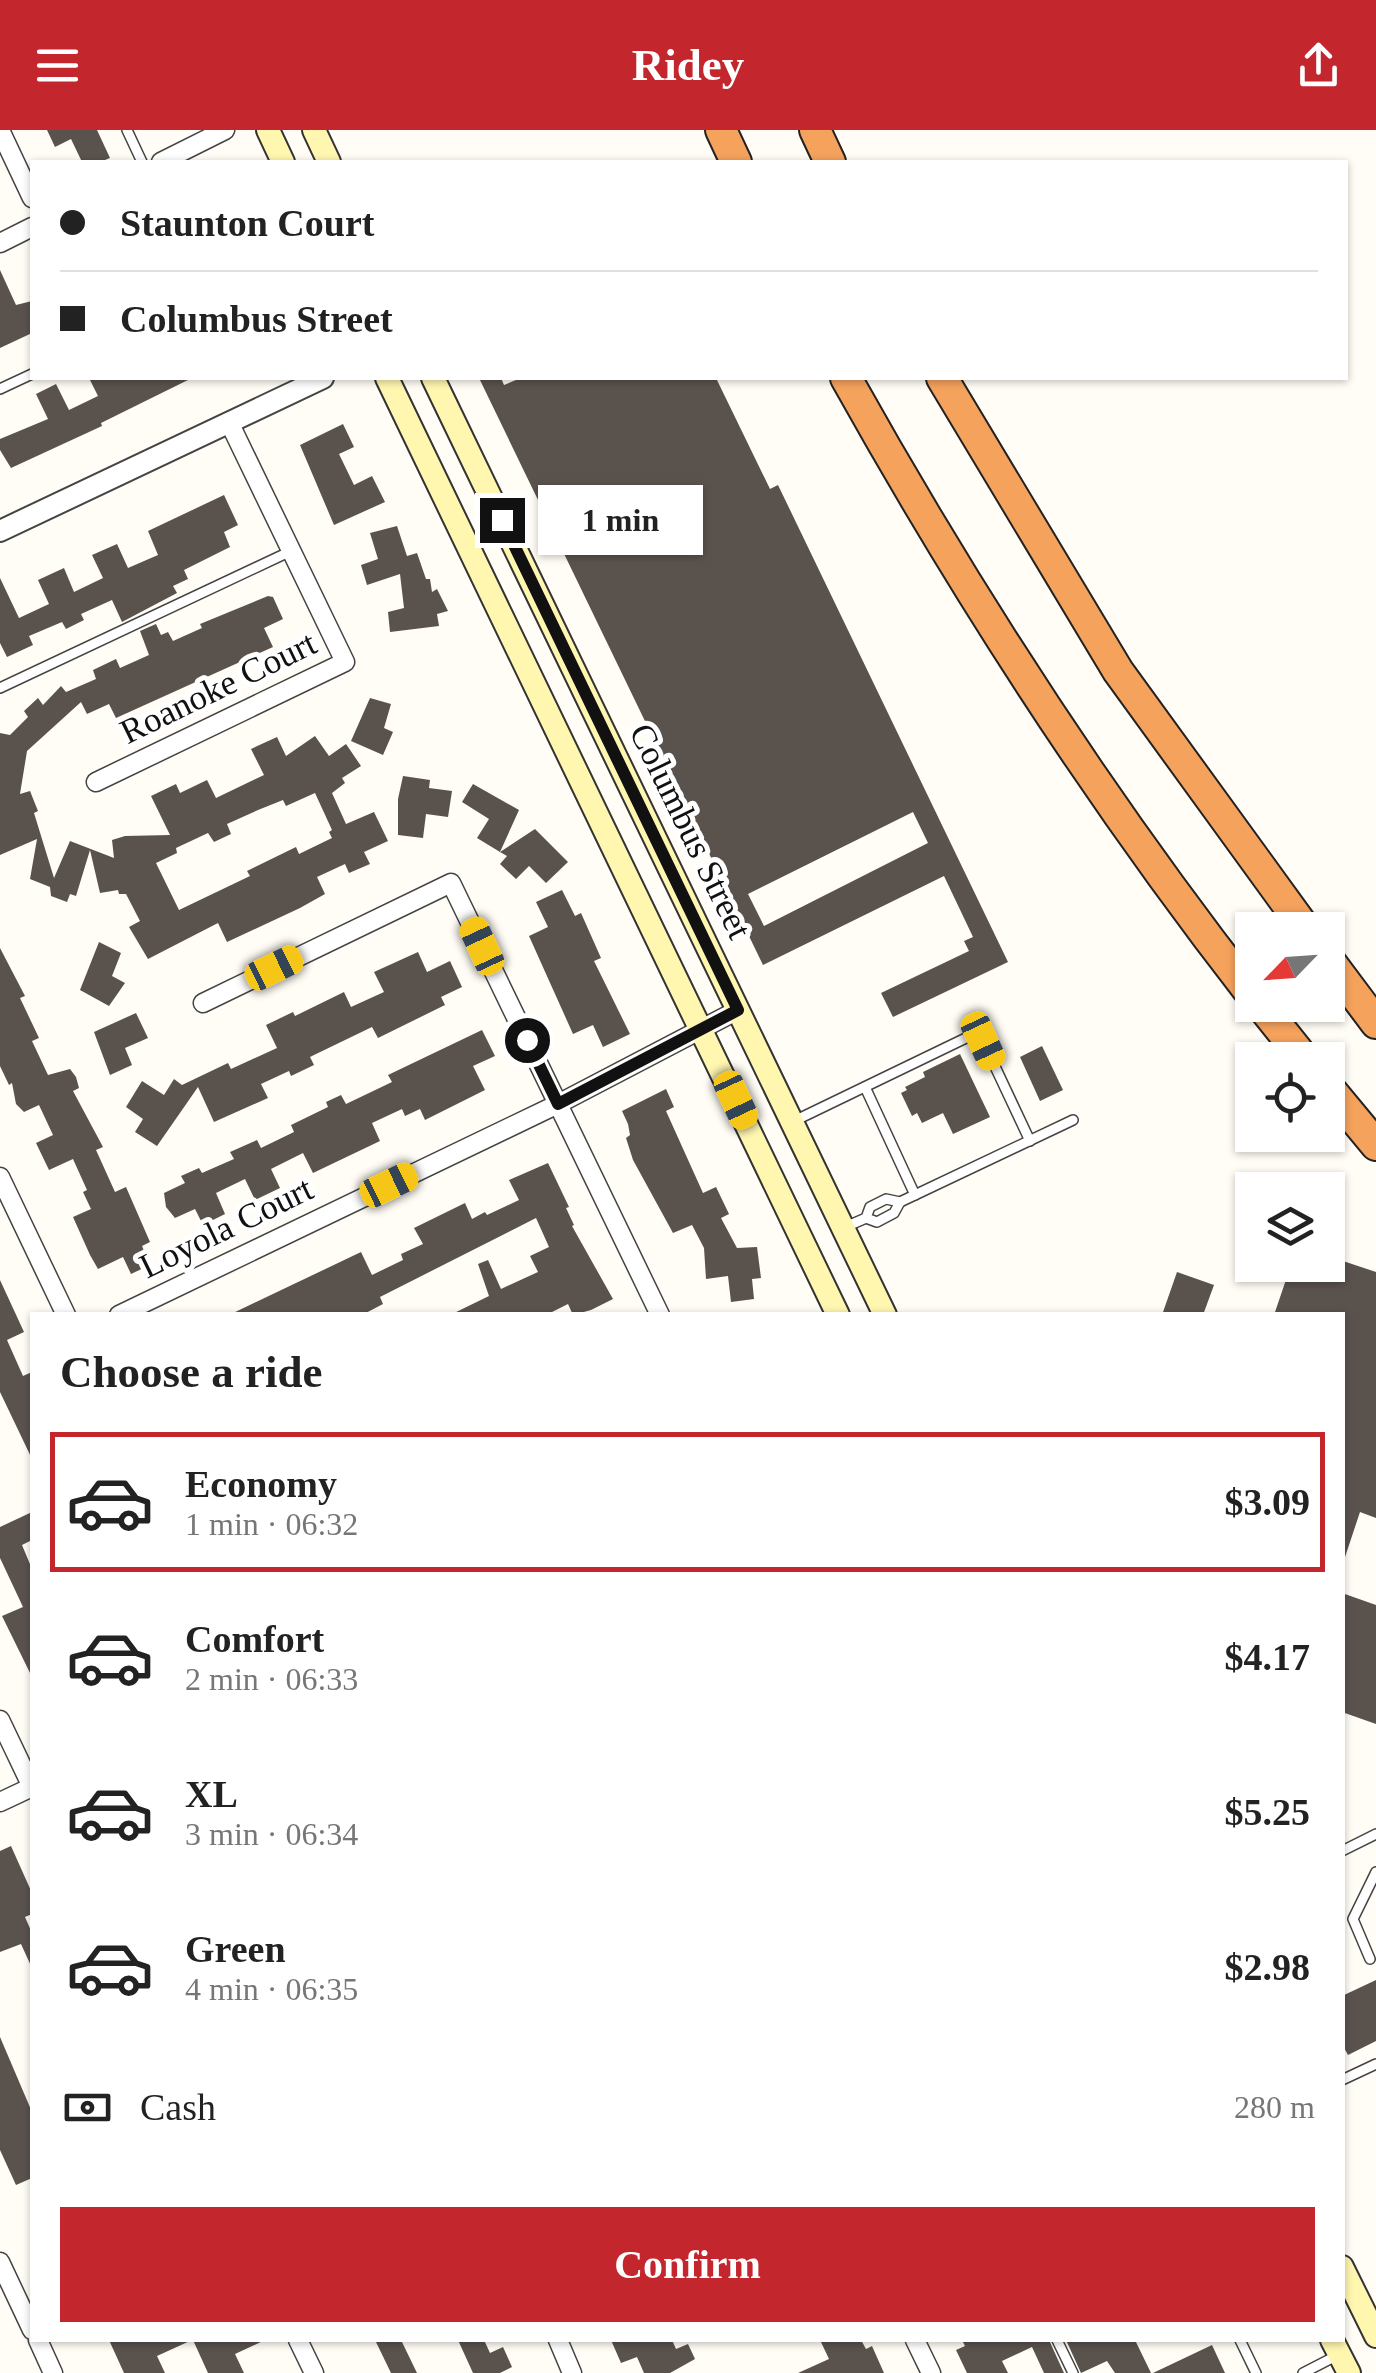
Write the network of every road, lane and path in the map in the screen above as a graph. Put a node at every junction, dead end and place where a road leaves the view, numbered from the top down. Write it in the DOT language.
graph roads {
  1 [pos="0,130"];
  2 [pos="127,130"];
  3 [pos="226,130"];
  4 [pos="268,130"];
  5 [pos="314,130"];
  6 [pos="720,130"];
  7 [pos="814,130"];
  8 [pos="141,160"];
  9 [pos="165,160"];
  10 [pos="282,160"];
  11 [pos="328,160"];
  12 [pos="735,160"];
  13 [pos="829,160"];
  14 [pos="30,194"];
  15 [pos="30,228"];
  16 [pos="0,242"];
  17 [pos="30,375"];
  18 [pos="319,380"];
  19 [pos="388,380"];
  20 [pos="434,380"];
  21 [pos="847,380"];
  22 [pos="943,380"];
  23 [pos="0,389"];
  24 [pos="229,422"];
  25 [pos="0,531"];
  26 [pos="291,551"];
  27 [pos="0,688"];
  28 [pos="96,782"];
  29 [pos="1293,912"];
  30 [pos="1235,971"];
  31 [pos="1345,981"];
  32 [pos="203,1002"];
  33 [pos="738,1010"];
  34 [pos="1275,1022"];
  35 [pos="1376,1022"];
  36 [pos="701,1029"];
  37 [pos="1291,1042"];
  38 [pos="864,1087"];
  39 [pos="558,1104"];
  40 [pos="1345,1108"];
  41 [pos="1073,1120"];
  42 [pos="792,1122"];
  43 [pos="1030,1141"];
  44 [pos="1376,1145"];
  45 [pos="0,1177"];
  46 [pos="915,1195"];
  47 [pos="900,1202"];
  48 [pos="866,1218"];
  49 [pos="843,1228"];
  50 [pos="65,1312"];
  51 [pos="125,1312"];
  52 [pos="659,1312"];
  53 [pos="837,1312"];
  54 [pos="884,1312"];
  55 [pos="0,1720"];
  56 [pos="30,1783"];
  57 [pos="30,1788"];
  58 [pos="0,1802"];
  59 [pos="1376,1834"];
  60 [pos="1345,1850"];
  61 [pos="1376,1872"];
  62 [pos="1370,1959"];
  63 [pos="1376,2064"];
  64 [pos="1345,2079"];
  65 [pos="0,2262"];
  66 [pos="1345,2273"];
  67 [pos="30,2326"];
  68 [pos="1376,2336"];
  69 [pos="39,2342"];
  70 [pos="299,2342"];
  71 [pos="559,2342"];
  72 [pos="916,2342"];
  73 [pos="1058,2342"];
  74 [pos="1241,2342"];
  75 [pos="1340,2356"];
  76 [pos="53,2373"];
  77 [pos="314,2373"];
  78 [pos="572,2373"];
  79 [pos="931,2373"];
  80 [pos="1073,2373"];
  81 [pos="1256,2373"];
  82 [pos="1303,2373"];
  1 -- 14 [label="street"];
  2 -- 8 [label="lane"];
  3 -- 9 [label="street"];
  4 -- 10 [label="main road"];
  5 -- 11 [label="main road"];
  6 -- 12 [label="highway"];
  7 -- 13 [label="highway"];
  15 -- 16 [label="street"];
  17 -- 23 [label="lane"];
  18 -- 24 [label="street"];
  19 -- 36 [label="main road"];
  20 -- 33 [label="main road, Columbus Street"];
  21 -- 30 [label="highway"];
  22 -- 29 [label="highway"];
  24 -- 25 [label="street"];
  24 -- 26 [label="street, Roanoke Court"];
  26 -- 27 [label="lane"];
  26 -- 28 [label="street, Roanoke Court"];
  31 -- 35 [label="highway"];
  32 -- 39 [label="street"];
  33 -- 36 [label="street, Loyola Court"];
  33 -- 42 [label="main road, Columbus Street"];
  34 -- 37 [label="highway"];
  36 -- 39 [label="street, Loyola Court"];
  36 -- 53 [label="main road"];
  38 -- 42 [label="lane"];
  38 -- 43 [label="lane"];
  38 -- 46 [label="lane"];
  39 -- 51 [label="street, Loyola Court"];
  39 -- 52 [label="street"];
  40 -- 44 [label="highway"];
  41 -- 43 [label="lane"];
  42 -- 49 [label="main road, Columbus Street"];
  43 -- 46 [label="lane"];
  45 -- 50 [label="street"];
  46 -- 47 [label="lane"];
  47 -- 48 [label="lane"];
  47 -- 48 [label="lane"];
  48 -- 49 [label="lane"];
  49 -- 54 [label="main road, Columbus Street"];
  55 -- 56 [label="street"];
  57 -- 58 [label="street"];
  59 -- 60 [label="lane"];
  61 -- 62 [label="lane"];
  63 -- 64 [label="lane"];
  65 -- 67 [label="street"];
  66 -- 68 [label="main road"];
  69 -- 76 [label="street"];
  70 -- 77 [label="street"];
  71 -- 78 [label="street"];
  72 -- 79 [label="street"];
  73 -- 80 [label="lane"];
  74 -- 81 [label="lane"];
  75 -- 82 [label="lane"];
}
